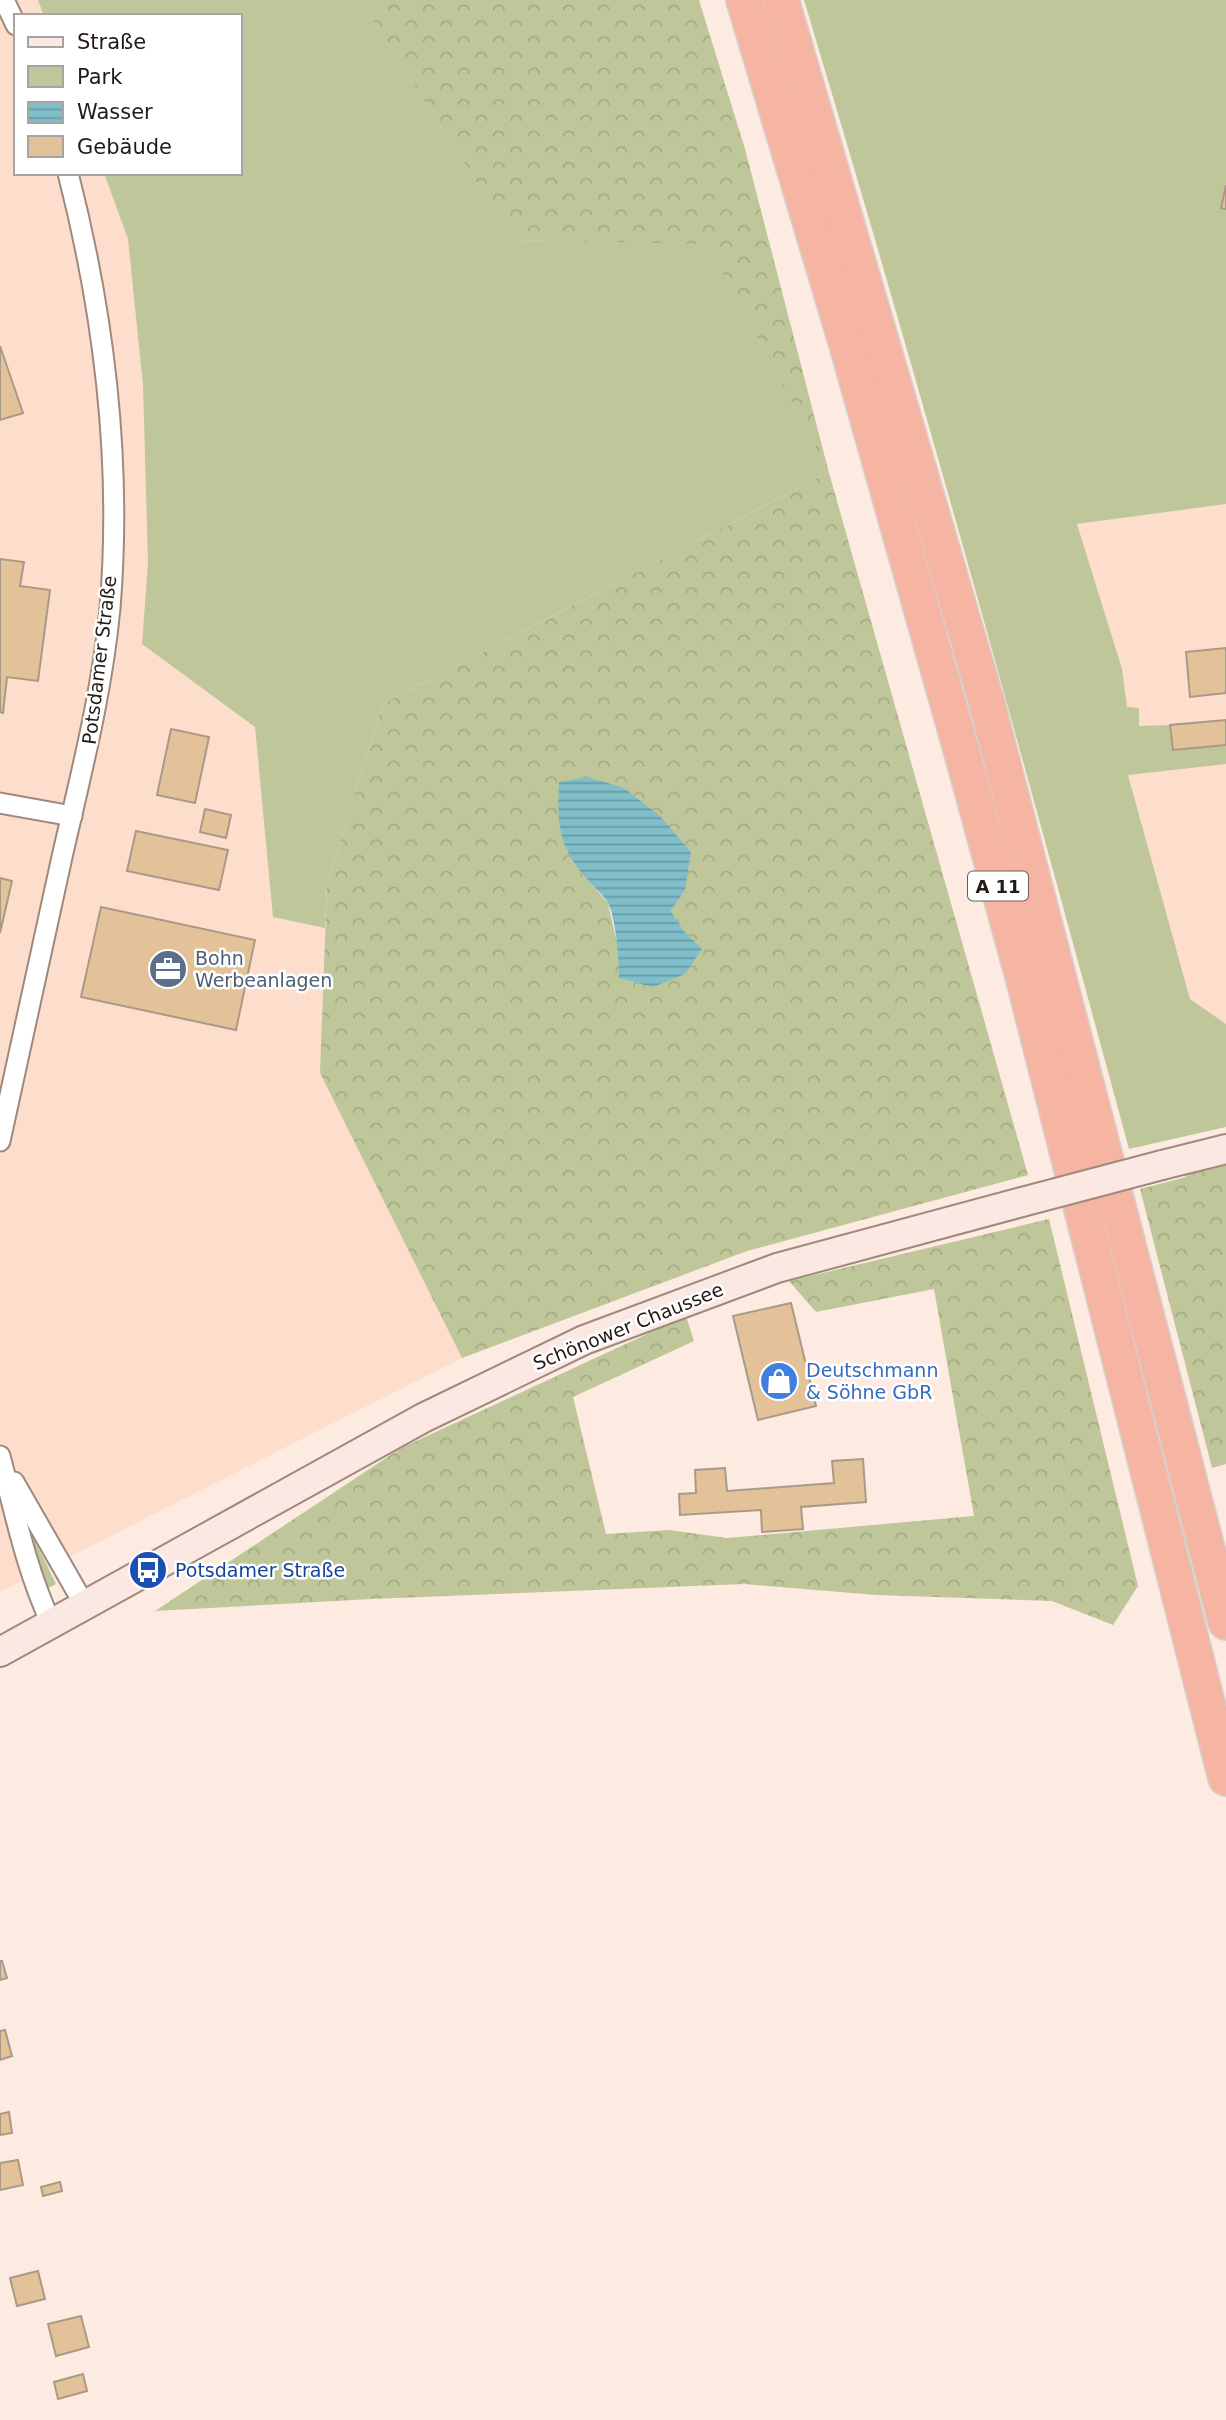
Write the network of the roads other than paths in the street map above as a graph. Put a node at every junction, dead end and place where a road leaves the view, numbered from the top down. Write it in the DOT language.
graph roads {
  1 [pos="4,0"];
  2 [pos="744,0"];
  3 [pos="781,0"];
  4 [pos="14,21"];
  5 [pos="68,175"];
  6 [pos="0,803"];
  7 [pos="72,816"];
  8 [pos="0,1141"];
  9 [pos="1226,1149"];
  10 [pos="1,1458"];
  11 [pos="84,1604"];
  12 [pos="1226,1622"];
  13 [pos="51,1623"];
  14 [pos="0,1652"];
  15 [pos="1226,1778"];
  1 -- 4 [label="street"];
  2 -- 15 [label="highway, A 11"];
  3 -- 12 [label="highway, A 11"];
  5 -- 7 [label="street, Potsdamer Straße"];
  6 -- 7 [label="street"];
  7 -- 8 [label="street, Potsdamer Straße"];
  9 -- 11 [label="main road, Schönower Chaussee, bridge"];
  10 -- 11 [label="street"];
  10 -- 13 [label="street"];
  11 -- 13 [label="main road, Schönower Chaussee"];
  13 -- 14 [label="main road, Schönower Chaussee"];
}
